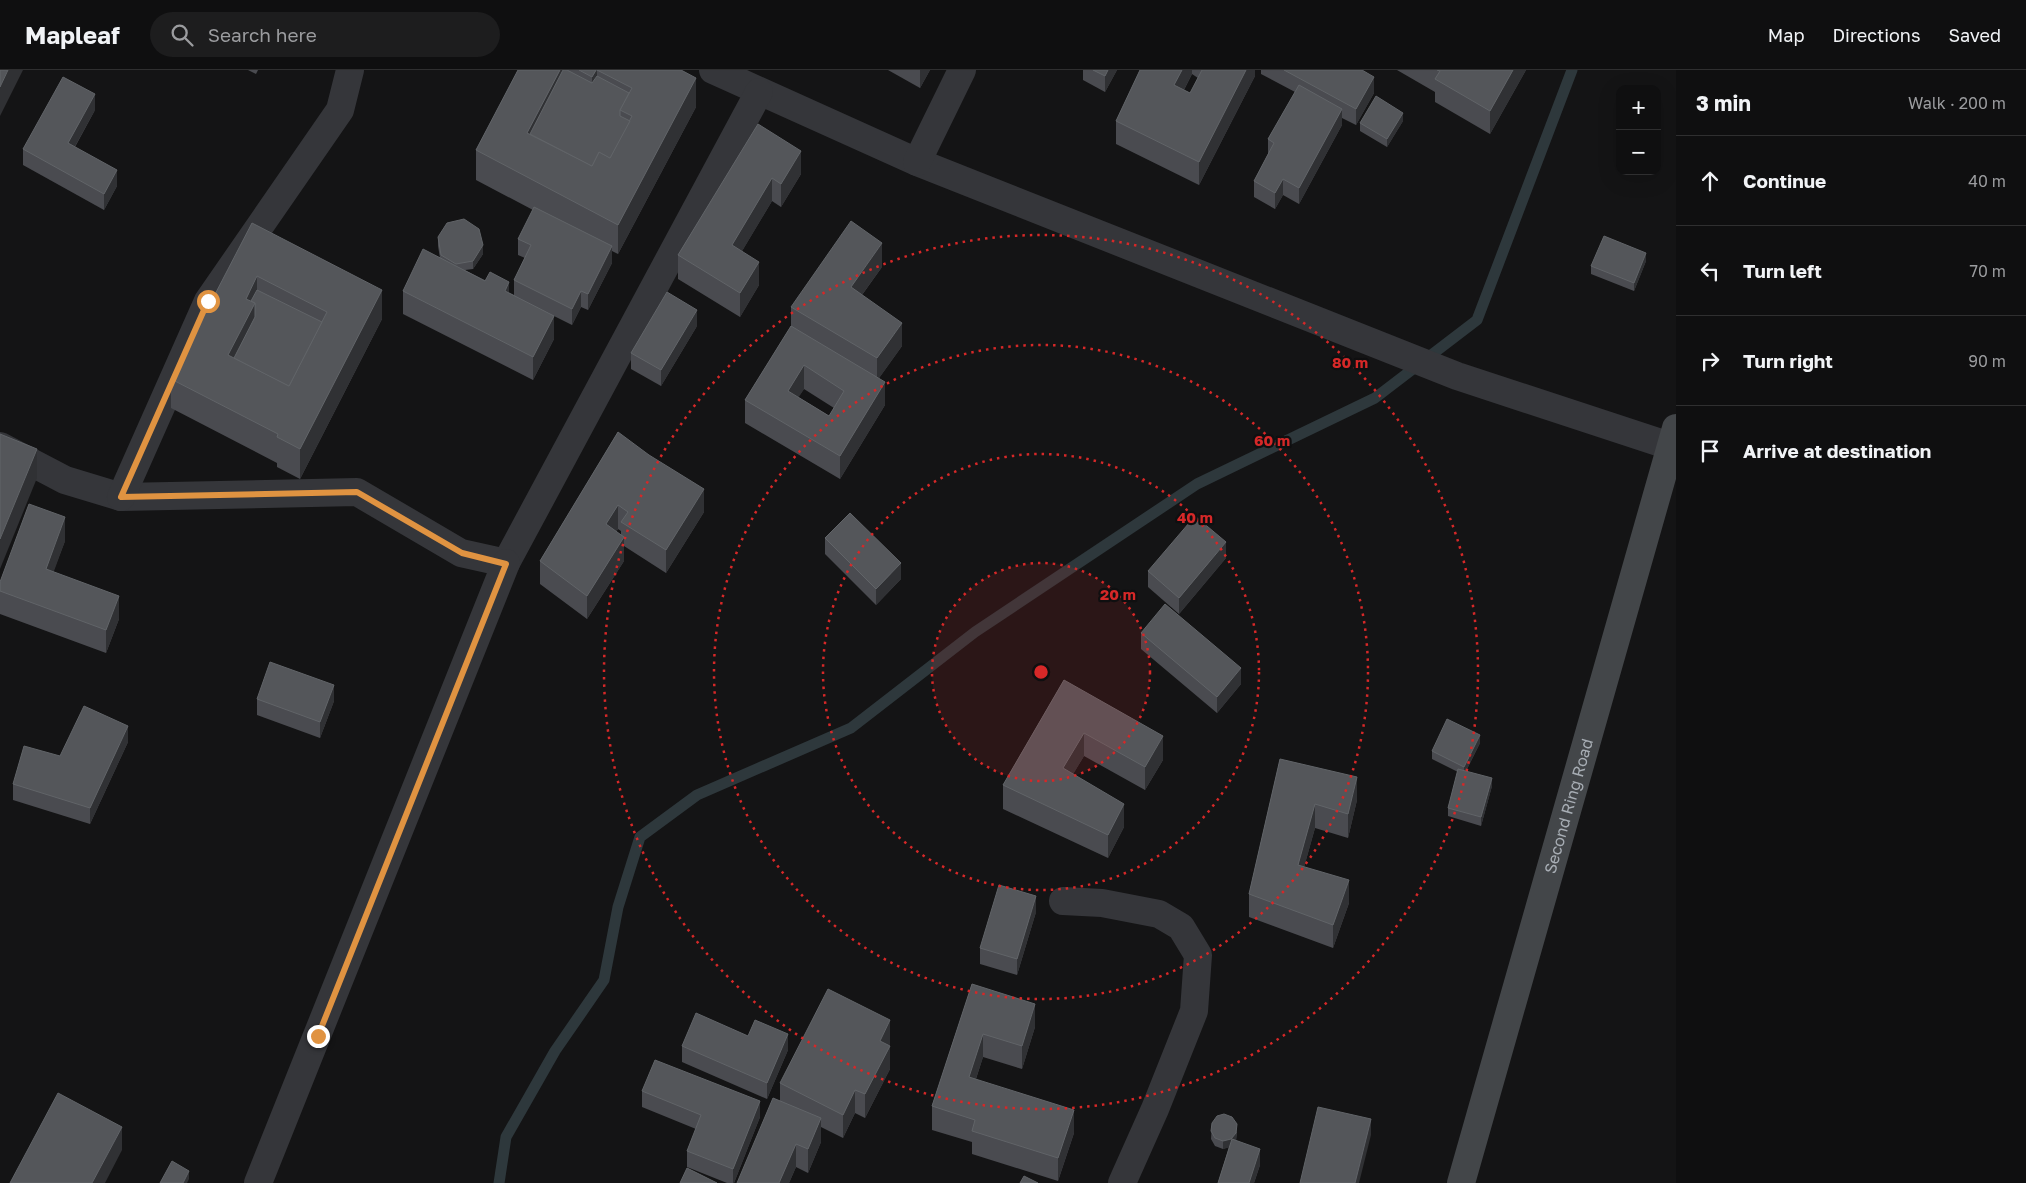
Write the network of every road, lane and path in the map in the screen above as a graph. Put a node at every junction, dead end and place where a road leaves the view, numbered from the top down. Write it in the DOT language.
graph roads {
  1 [pos="350,70"];
  2 [pos="712,70"];
  3 [pos="962,70"];
  4 [pos="759,92"];
  5 [pos="916,162"];
  6 [pos="1674,440"];
  7 [pos="0,446"];
  8 [pos="121,497"];
  9 [pos="506,564"];
  10 [pos="1064,901"];
  11 [pos="258,1183"];
  12 [pos="1122,1183"];
  13 [pos="1461,1183"];
  1 -- 8 [label="street"];
  2 -- 4 [label="street"];
  3 -- 5 [label="street"];
  4 -- 5 [label="street"];
  4 -- 9 [label="street"];
  5 -- 6 [label="street"];
  6 -- 13 [label="main road, Second Ring Road"];
  7 -- 8 [label="street"];
  8 -- 9 [label="street"];
  9 -- 11 [label="street"];
  10 -- 12 [label="street"];
}
